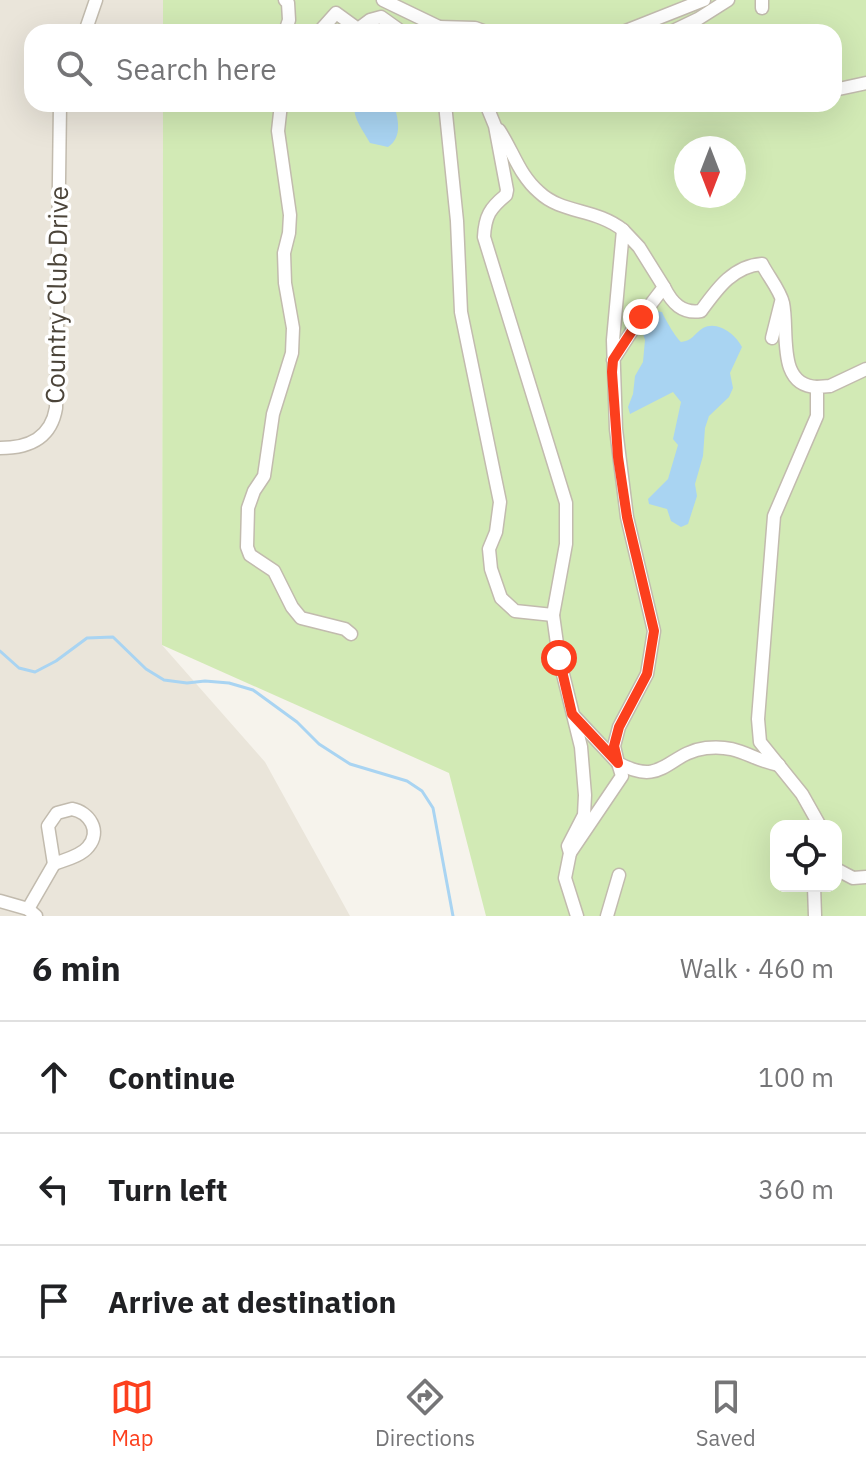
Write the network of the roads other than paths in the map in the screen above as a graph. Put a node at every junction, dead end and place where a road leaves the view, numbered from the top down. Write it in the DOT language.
graph roads {
  1 [pos="96,0"];
  2 [pos="285,0"];
  3 [pos="383,0"];
  4 [pos="704,0"];
  5 [pos="728,0"];
  6 [pos="337,6"];
  7 [pos="88,24"];
  8 [pos="288,24"];
  9 [pos="325,24"];
  10 [pos="353,24"];
  11 [pos="365,24"];
  12 [pos="391,24"];
  13 [pos="429,24"];
  14 [pos="643,24"];
  15 [pos="688,24"];
  16 [pos="866,83"];
  17 [pos="842,88"];
  18 [pos="60,112"];
  19 [pos="280,112"];
  20 [pos="446,112"];
  21 [pos="489,112"];
  22 [pos="495,126"];
  23 [pos="623,230"];
  24 [pos="664,287"];
  25 [pos="782,298"];
  26 [pos="772,338"];
  27 [pos="613,360"];
  28 [pos="866,369"];
  29 [pos="817,387"];
  30 [pos="0,448"];
  31 [pos="553,615"];
  32 [pos="351,634"];
  33 [pos="572,714"];
  34 [pos="618,763"];
  35 [pos="779,765"];
  36 [pos="817,820"];
  37 [pos="570,853"];
  38 [pos="54,864"];
  39 [pos="842,872"];
  40 [pos="619,875"];
  41 [pos="866,877"];
  42 [pos="814,892"];
  43 [pos="0,901"];
  44 [pos="32,912"];
  45 [pos="577,916"];
  46 [pos="607,916"];
  47 [pos="815,916"];
  1 -- 7 [label="street"];
  2 -- 8 [label="street"];
  3 -- 13 [label="street"];
  4 -- 14 [label="street"];
  5 -- 15 [label="street"];
  6 -- 9 [label="street"];
  6 -- 10 [label="street"];
  11 -- 12 [label="street"];
  16 -- 17 [label="street"];
  18 -- 30 [label="street, Country Club Drive"];
  19 -- 32 [label="street"];
  20 -- 31 [label="street"];
  21 -- 22 [label="street"];
  22 -- 23 [label="street"];
  22 -- 31 [label="street"];
  23 -- 24 [label="street"];
  23 -- 27 [label="street"];
  24 -- 25 [label="street"];
  24 -- 27 [label="street"];
  25 -- 26 [label="street"];
  25 -- 29 [label="street"];
  27 -- 34 [label="street"];
  28 -- 29 [label="street"];
  29 -- 35 [label="street"];
  31 -- 33 [label="street"];
  33 -- 34 [label="street"];
  33 -- 37 [label="street"];
  34 -- 35 [label="street"];
  34 -- 37 [label="street"];
  35 -- 36 [label="street"];
  37 -- 45 [label="street"];
  38 -- 38 [label="street"];
  38 -- 44 [label="street"];
  39 -- 41 [label="street"];
  40 -- 46 [label="street"];
  42 -- 47 [label="street"];
  43 -- 44 [label="street"];
}
